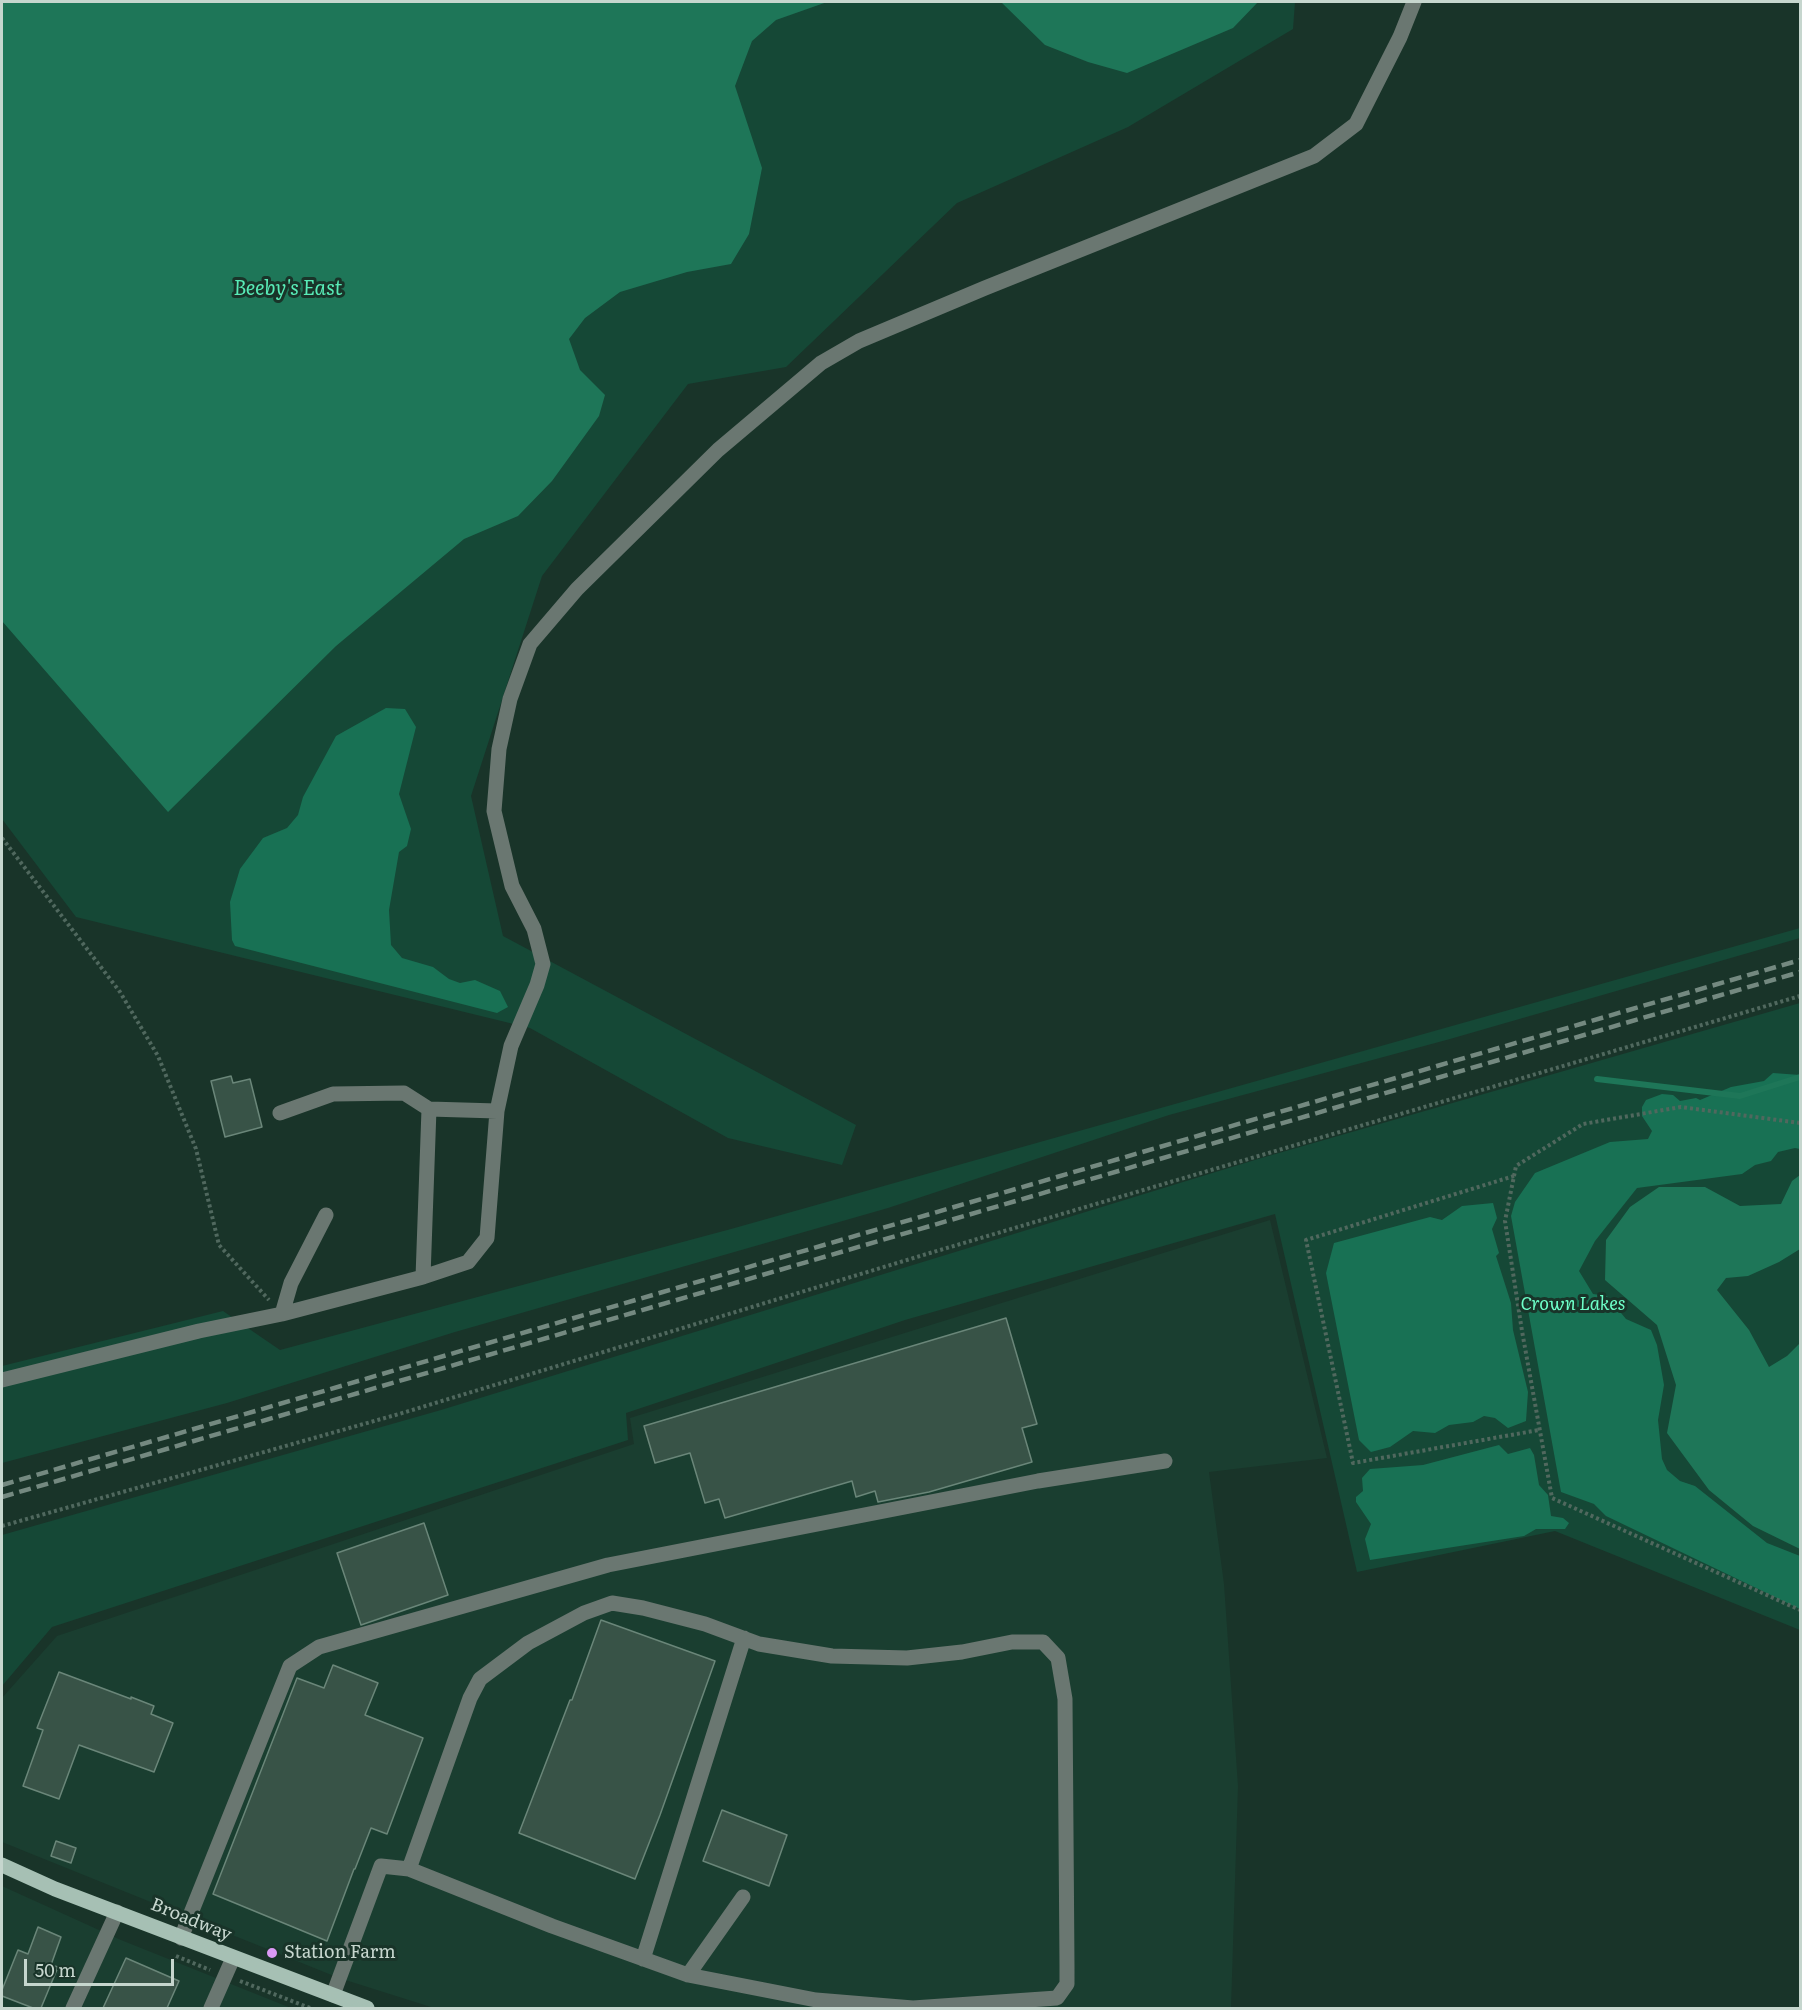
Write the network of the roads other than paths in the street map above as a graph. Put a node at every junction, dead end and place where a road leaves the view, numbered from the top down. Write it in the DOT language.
graph roads {
  1 [pos="1414,2"];
  2 [pos="429,1109"];
  3 [pos="497,1111"];
  4 [pos="280,1113"];
  5 [pos="326,1215"];
  6 [pos="423,1277"];
  7 [pos="282,1314"];
  8 [pos="2,1380"];
  9 [pos="1165,1461"];
  10 [pos="744,1638"];
  11 [pos="2,1865"];
  12 [pos="409,1869"];
  13 [pos="742,1897"];
  14 [pos="117,1912"];
  15 [pos="181,1938"];
  16 [pos="233,1958"];
  17 [pos="643,1959"];
  18 [pos="688,1975"];
  19 [pos="333,1995"];
  20 [pos="73,2008"];
  21 [pos="211,2008"];
  22 [pos="367,2008"];
  1 -- 3 [label="lane"];
  2 -- 3 [label="lane"];
  2 -- 4 [label="lane"];
  2 -- 6 [label="lane"];
  3 -- 6 [label="lane"];
  5 -- 7 [label="lane"];
  6 -- 7 [label="lane"];
  7 -- 8 [label="lane"];
  9 -- 15 [label="lane"];
  10 -- 12 [label="lane"];
  10 -- 17 [label="lane"];
  10 -- 18 [label="lane"];
  11 -- 14 [label="main road, Broadway"];
  12 -- 17 [label="lane"];
  12 -- 19 [label="lane"];
  13 -- 18 [label="lane"];
  14 -- 15 [label="main road, Broadway"];
  14 -- 20 [label="lane"];
  15 -- 16 [label="main road, Broadway"];
  16 -- 19 [label="main road, Broadway"];
  16 -- 21 [label="lane"];
  17 -- 18 [label="lane"];
  19 -- 22 [label="main road, Broadway"];
}
